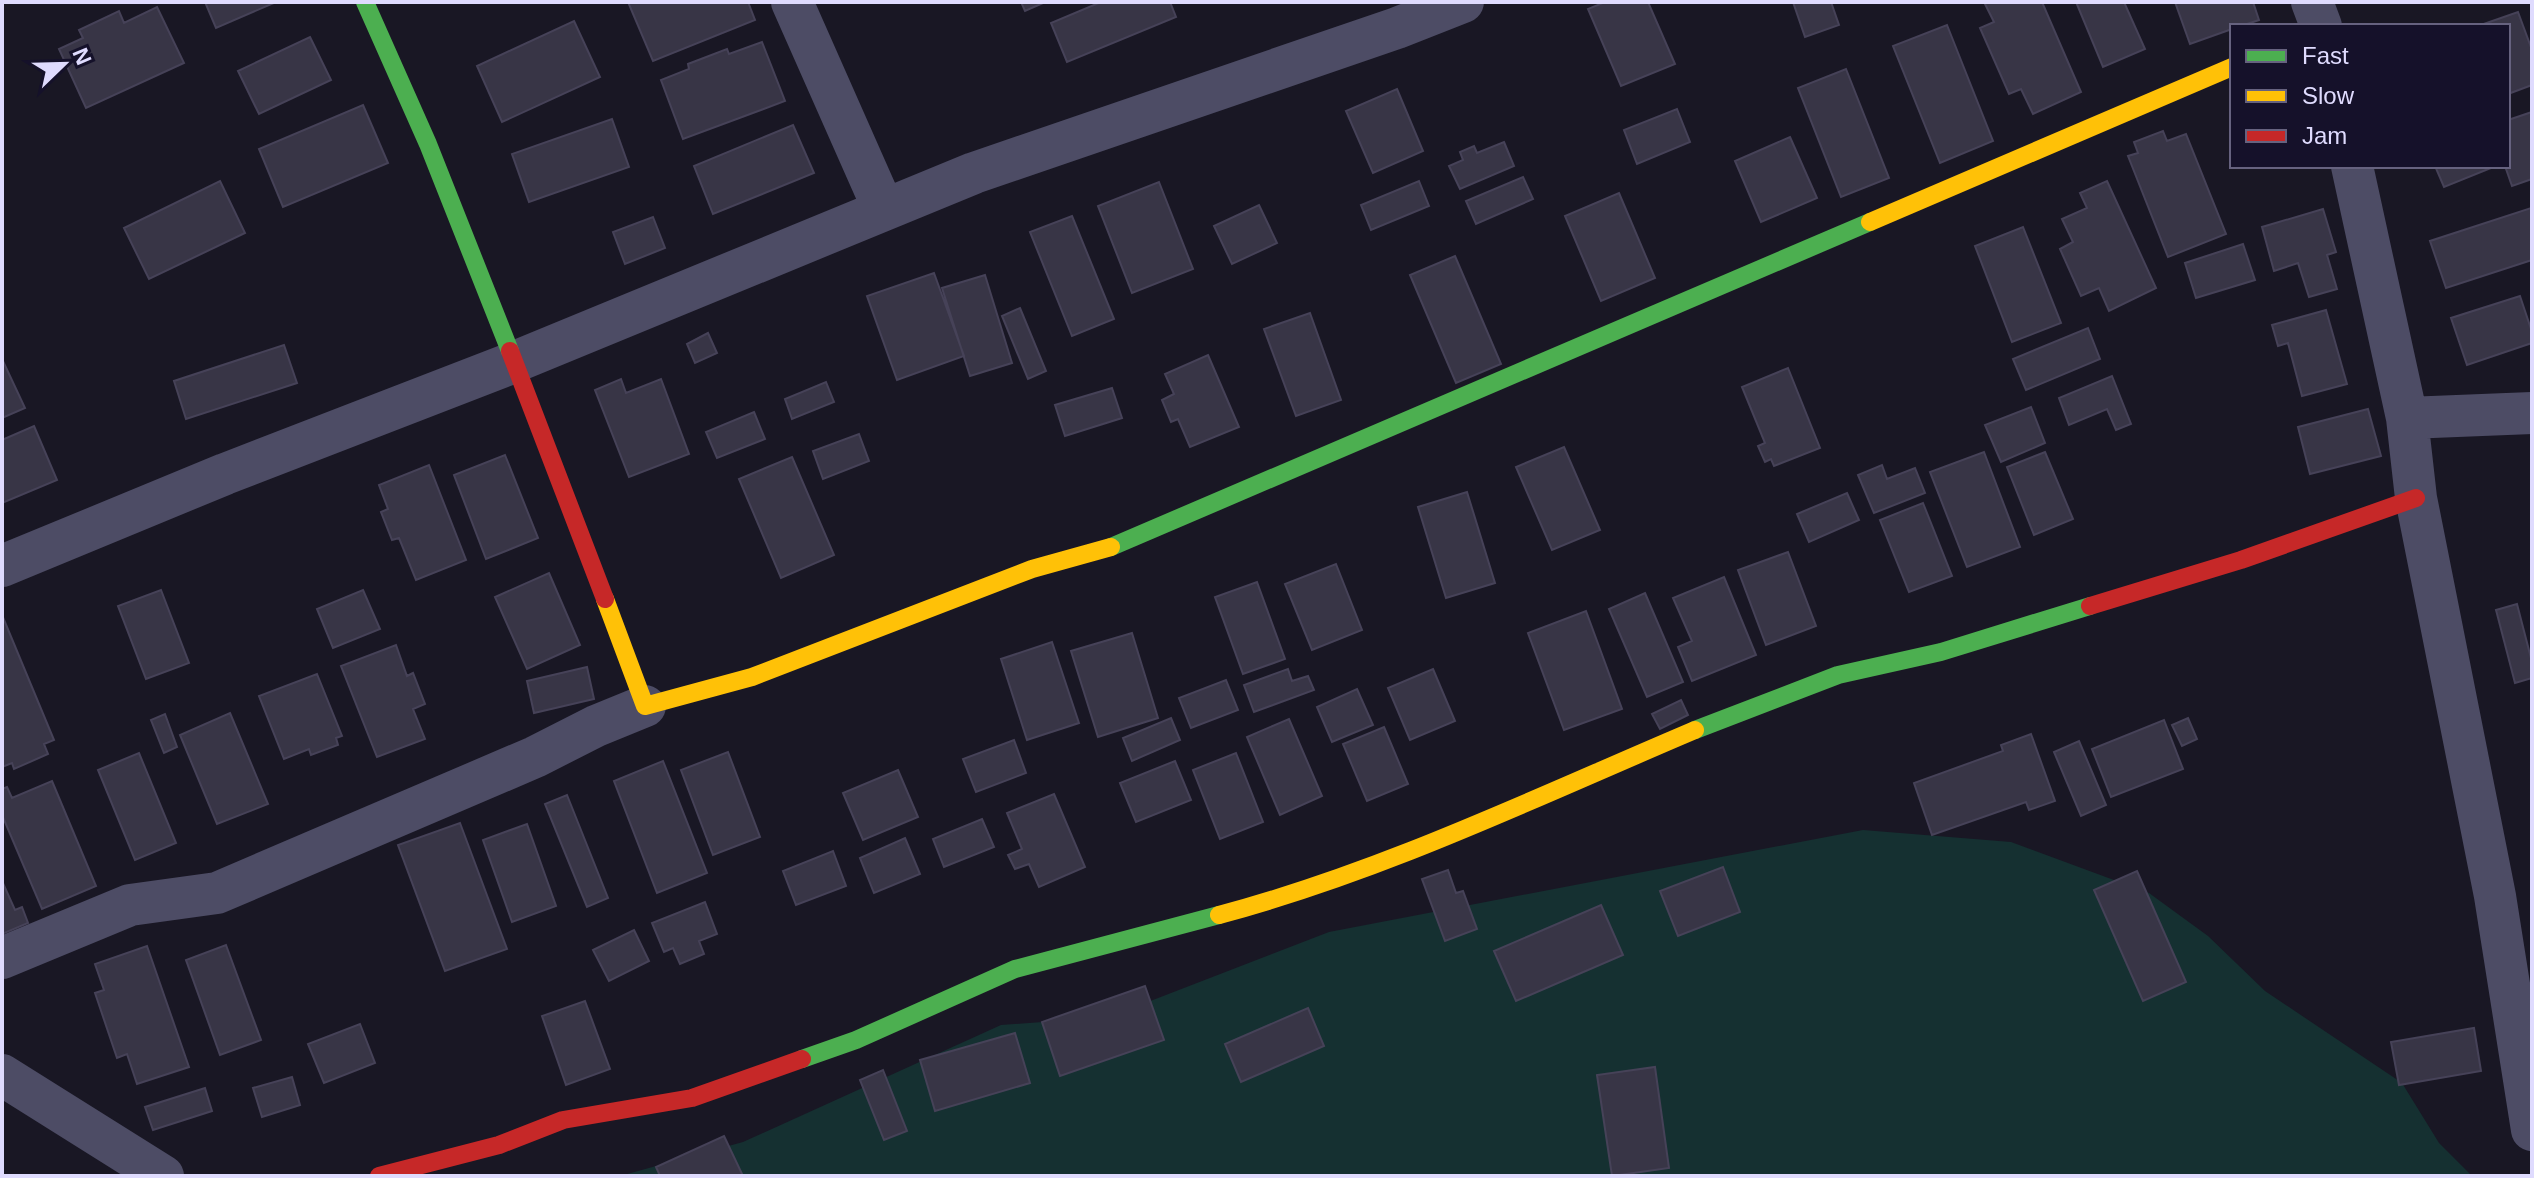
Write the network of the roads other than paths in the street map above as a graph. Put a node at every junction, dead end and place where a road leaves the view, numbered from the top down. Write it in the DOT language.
graph roads {
  1 [pos="365,2"];
  2 [pos="792,2"];
  3 [pos="1463,2"];
  4 [pos="2312,2"];
  5 [pos="2320,24"];
  6 [pos="2230,68"];
  7 [pos="2352,168"];
  8 [pos="884,210"];
  9 [pos="515,362"];
  10 [pos="2532,413"];
  11 [pos="2407,418"];
  12 [pos="2416,498"];
  13 [pos="2,566"];
  14 [pos="645,706"];
  15 [pos="2,958"];
  16 [pos="2,1075"];
  17 [pos="2532,1130"];
  18 [pos="163,1176"];
  19 [pos="379,1176"];
  1 -- 9 [label="street"];
  2 -- 8 [label="street"];
  3 -- 8 [label="street"];
  4 -- 5 [label="street"];
  6 -- 14 [label="street"];
  7 -- 11 [label="street"];
  8 -- 9 [label="street"];
  9 -- 13 [label="street"];
  9 -- 14 [label="street"];
  10 -- 11 [label="street"];
  11 -- 12 [label="street"];
  12 -- 17 [label="street"];
  12 -- 19 [label="street"];
  14 -- 15 [label="street"];
  16 -- 18 [label="street"];
}
